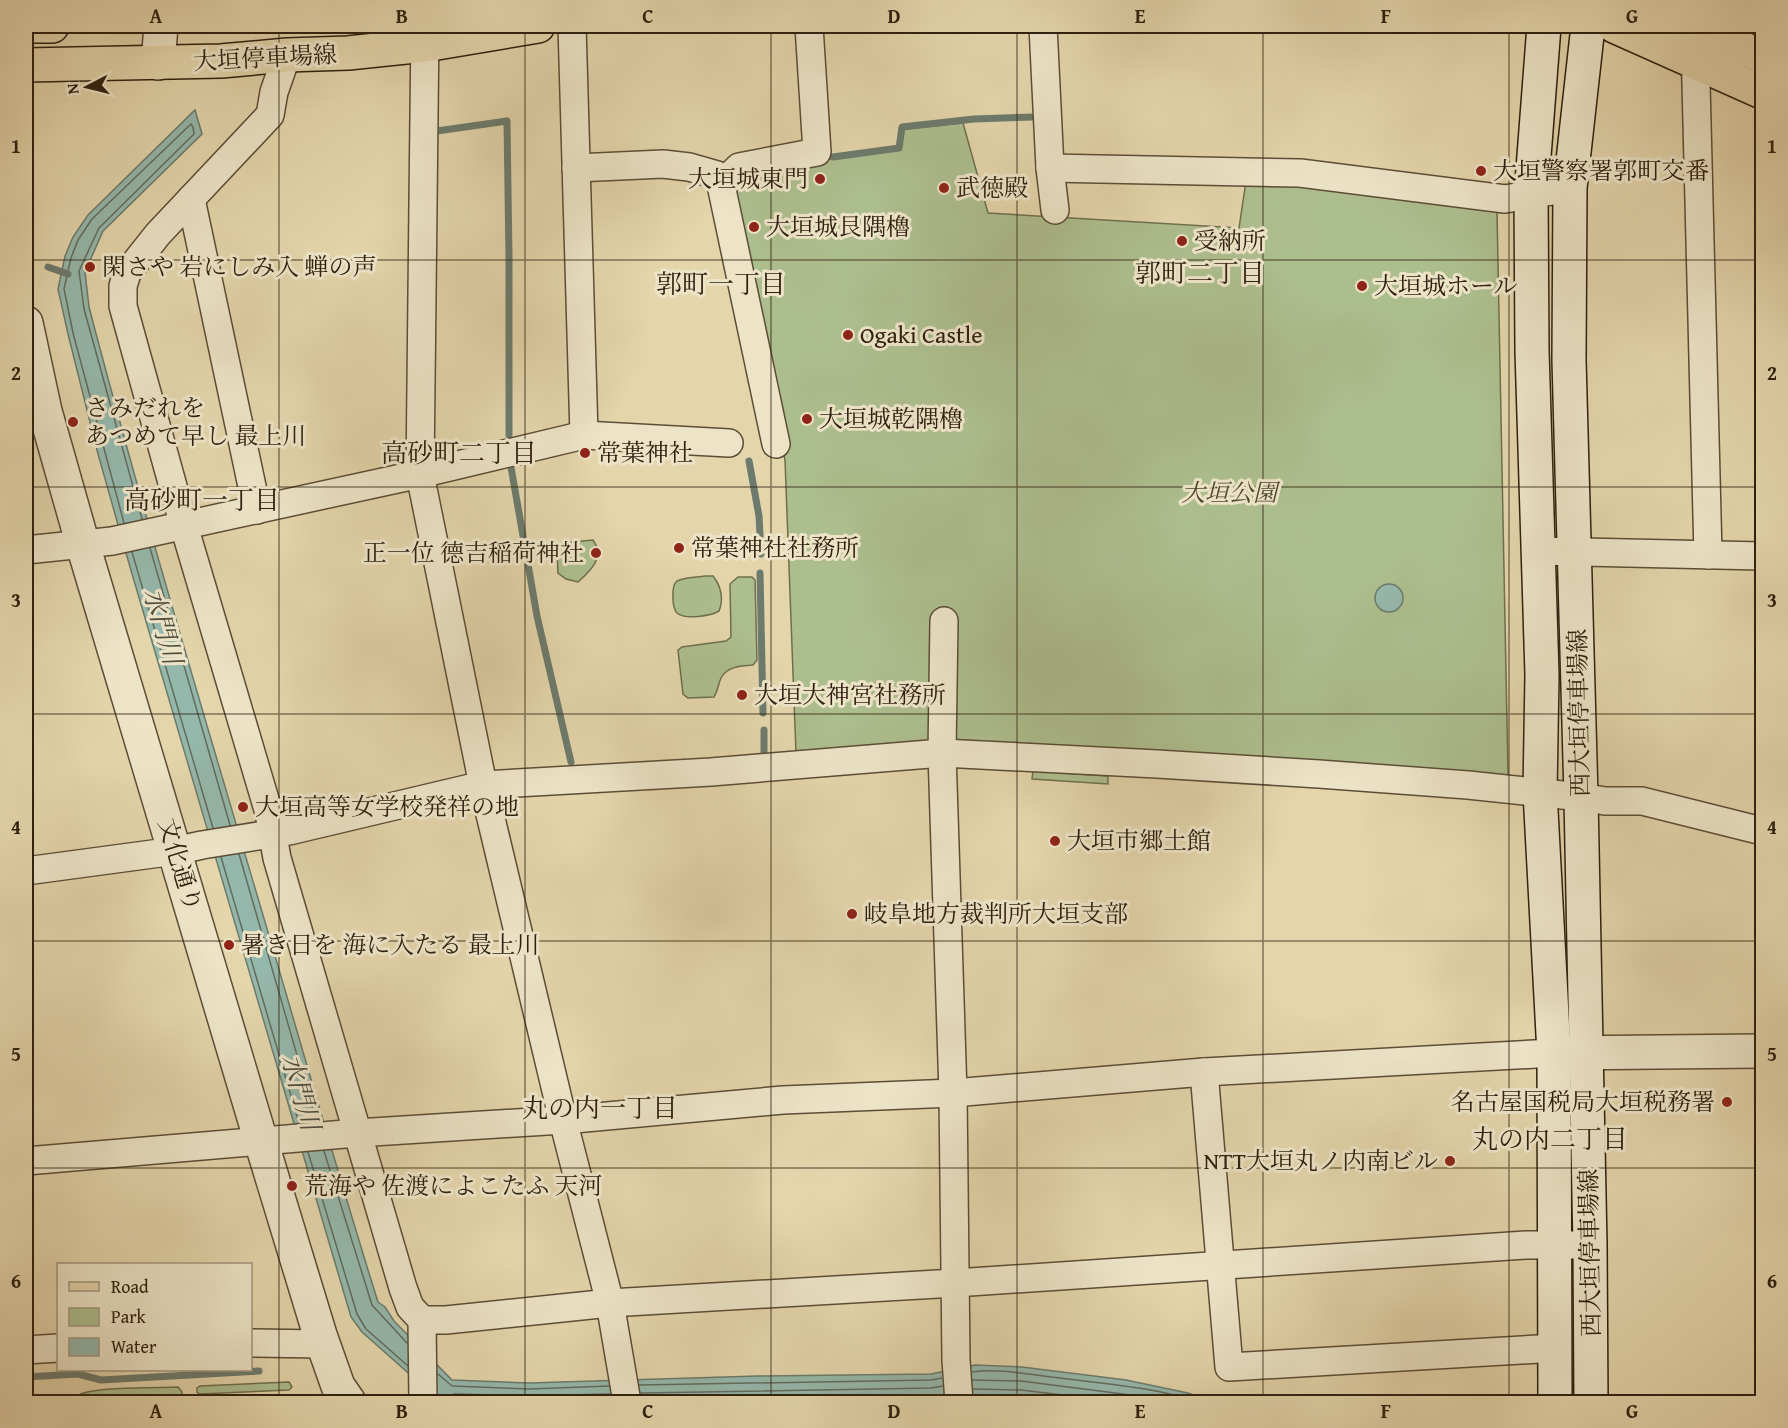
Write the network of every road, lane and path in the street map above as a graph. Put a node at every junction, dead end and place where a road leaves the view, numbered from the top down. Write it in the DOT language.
graph roads {
  1 [pos="26,26"];
  2 [pos="52,26"];
  3 [pos="162,26"];
  4 [pos="538,26"];
  5 [pos="572,26"];
  6 [pos="809,26"];
  7 [pos="1043,26"];
  8 [pos="1544,26"];
  9 [pos="1588,26"];
  10 [pos="1614,26"];
  11 [pos="1690,27"];
  12 [pos="425,35"];
  13 [pos="286,55"];
  14 [pos="1762,56"];
  15 [pos="1695,62"];
  16 [pos="158,63"];
  17 [pos="26,65"];
  18 [pos="1762,92"];
  19 [pos="576,168"];
  20 [pos="1050,168"];
  21 [pos="722,184"];
  22 [pos="1570,188"];
  23 [pos="1531,195"];
  24 [pos="191,199"];
  25 [pos="1055,210"];
  26 [pos="26,323"];
  27 [pos="584,435"];
  28 [pos="729,443"];
  29 [pos="776,444"];
  30 [pos="420,474"];
  31 [pos="257,510"];
  32 [pos="184,526"];
  33 [pos="97,543"];
  34 [pos="26,550"];
  35 [pos="1538,550"];
  36 [pos="1576,551"];
  37 [pos="1708,555"];
  38 [pos="1762,556"];
  39 [pos="944,621"];
  40 [pos="942,753"];
  41 [pos="483,784"];
  42 [pos="1540,792"];
  43 [pos="1581,797"];
  44 [pos="1762,831"];
  45 [pos="261,835"];
  46 [pos="189,848"];
  47 [pos="26,871"];
  48 [pos="1762,1051"];
  49 [pos="1554,1053"];
  50 [pos="1586,1053"];
  51 [pos="1204,1072"];
  52 [pos="953,1093"];
  53 [pos="563,1120"];
  54 [pos="346,1134"];
  55 [pos="275,1139"];
  56 [pos="26,1161"];
  57 [pos="1556,1245"];
  58 [pos="1590,1245"];
  59 [pos="1220,1266"];
  60 [pos="955,1283"];
  61 [pos="610,1303"];
  62 [pos="422,1330"];
  63 [pos="252,1343"];
  64 [pos="323,1344"];
  65 [pos="57,1348"];
  66 [pos="1556,1348"];
  67 [pos="26,1350"];
  68 [pos="349,1402"];
  69 [pos="423,1402"];
  70 [pos="627,1402"];
  71 [pos="959,1402"];
  72 [pos="1555,1402"];
  73 [pos="1591,1402"];
  1 -- 2 [label="main road"];
  3 -- 16 [label="main road"];
  4 -- 12 [label="main road, 大垣停車場線"];
  5 -- 19 [label="street"];
  6 -- 21 [label="street"];
  7 -- 20 [label="street"];
  8 -- 23 [label="main road, 西大垣停車場線"];
  9 -- 22 [label="main road, 西大垣停車場線"];
  10 -- 15 [label="main road"];
  11 -- 14 [label="main road"];
  11 -- 15 [label="street"];
  12 -- 13 [label="main road, 大垣停車場線"];
  12 -- 30 [label="street"];
  13 -- 16 [label="main road, 大垣停車場線"];
  13 -- 24 [label="street"];
  15 -- 18 [label="main road"];
  15 -- 37 [label="street"];
  16 -- 17 [label="main road, 大垣停車場線"];
  19 -- 21 [label="street"];
  19 -- 27 [label="street"];
  20 -- 23 [label="street"];
  20 -- 25 [label="street"];
  21 -- 29 [label="street"];
  22 -- 23 [label="street"];
  22 -- 36 [label="main road, 西大垣停車場線"];
  23 -- 35 [label="main road, 西大垣停車場線"];
  24 -- 31 [label="street"];
  24 -- 32 [label="street"];
  26 -- 33 [label="main road, 文化通り"];
  27 -- 28 [label="street"];
  27 -- 30 [label="street"];
  30 -- 31 [label="street"];
  30 -- 41 [label="street"];
  31 -- 32 [label="street"];
  32 -- 33 [label="street"];
  32 -- 45 [label="street"];
  33 -- 34 [label="street"];
  33 -- 46 [label="main road, 文化通り"];
  35 -- 36 [label="street"];
  35 -- 42 [label="main road, 西大垣停車場線"];
  36 -- 37 [label="street"];
  36 -- 43 [label="main road, 西大垣停車場線"];
  37 -- 38 [label="street"];
  39 -- 40 [label="street"];
  40 -- 41 [label="street"];
  40 -- 42 [label="street"];
  40 -- 52 [label="street"];
  41 -- 45 [label="street"];
  41 -- 53 [label="street"];
  42 -- 43 [label="street"];
  42 -- 49 [label="main road, 西大垣停車場線"];
  43 -- 44 [label="street"];
  43 -- 50 [label="main road, 西大垣停車場線"];
  45 -- 46 [label="street"];
  45 -- 54 [label="street"];
  46 -- 47 [label="street"];
  46 -- 55 [label="main road, 文化通り"];
  48 -- 50 [label="main road"];
  49 -- 50 [label="main road"];
  49 -- 51 [label="street"];
  49 -- 57 [label="main road, 西大垣停車場線"];
  50 -- 58 [label="main road, 西大垣停車場線"];
  51 -- 52 [label="street"];
  51 -- 59 [label="street"];
  52 -- 53 [label="street"];
  52 -- 60 [label="street"];
  53 -- 54 [label="street"];
  53 -- 61 [label="street"];
  54 -- 55 [label="street"];
  54 -- 62 [label="street"];
  55 -- 56 [label="street"];
  55 -- 64 [label="main road, 文化通り"];
  57 -- 58 [label="street"];
  57 -- 59 [label="street"];
  57 -- 66 [label="main road, 西大垣停車場線"];
  58 -- 73 [label="main road, 西大垣停車場線"];
  59 -- 60 [label="street"];
  59 -- 66 [label="street"];
  60 -- 61 [label="street"];
  60 -- 71 [label="street"];
  61 -- 62 [label="street"];
  61 -- 70 [label="street"];
  62 -- 69 [label="street"];
  63 -- 64 [label="street"];
  64 -- 68 [label="main road, 文化通り"];
  65 -- 67 [label="street"];
  66 -- 72 [label="main road, 西大垣停車場線"];
}
